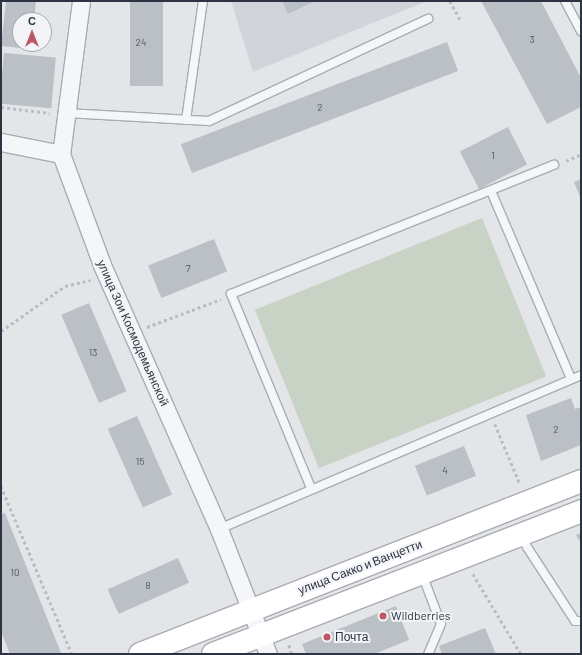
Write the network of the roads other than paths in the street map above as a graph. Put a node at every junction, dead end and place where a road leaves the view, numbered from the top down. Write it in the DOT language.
graph roads {
  1 [pos="81,1"];
  2 [pos="203,1"];
  3 [pos="565,1"];
  4 [pos="428,19"];
  5 [pos="581,32"];
  6 [pos="61,114"];
  7 [pos="186,120"];
  8 [pos="1,142"];
  9 [pos="61,154"];
  10 [pos="554,165"];
  11 [pos="491,191"];
  12 [pos="581,375"];
  13 [pos="571,379"];
  14 [pos="581,481"];
  15 [pos="311,488"];
  16 [pos="581,512"];
  17 [pos="218,529"];
  18 [pos="523,535"];
  19 [pos="410,548"];
  20 [pos="421,574"];
  21 [pos="250,610"];
  22 [pos="578,621"];
  23 [pos="581,628"];
  24 [pos="264,644"];
  25 [pos="140,654"];
  26 [pos="213,654"];
  27 [pos="428,654"];
  1 -- 6 [label="street, улица Зои Космодемьянской"];
  2 -- 7 [label="lane"];
  3 -- 5 [label="lane"];
  4 -- 7 [label="lane"];
  6 -- 7 [label="lane"];
  6 -- 9 [label="street, улица Зои Космодемьянской"];
  8 -- 9 [label="street"];
  9 -- 17 [label="street, улица Зои Космодемьянской"];
  10 -- 11 [label="lane"];
  11 -- 13 [label="lane"];
  11 -- 15 [label="lane"];
  12 -- 13 [label="lane"];
  13 -- 15 [label="lane"];
  14 -- 19 [label="street, улица Сакко и Ванцетти"];
  15 -- 17 [label="lane"];
  16 -- 18 [label="street"];
  17 -- 21 [label="street, улица Зои Космодемьянской"];
  18 -- 20 [label="street"];
  18 -- 22 [label="lane"];
  19 -- 20 [label="street"];
  19 -- 21 [label="street, улица Сакко и Ванцетти"];
  20 -- 24 [label="street"];
  20 -- 27 [label="lane"];
  21 -- 24 [label="street, улица Зои Космодемьянской"];
  21 -- 25 [label="street, улица Сакко и Ванцетти"];
  22 -- 23 [label="lane"];
  24 -- 26 [label="street"];
}
